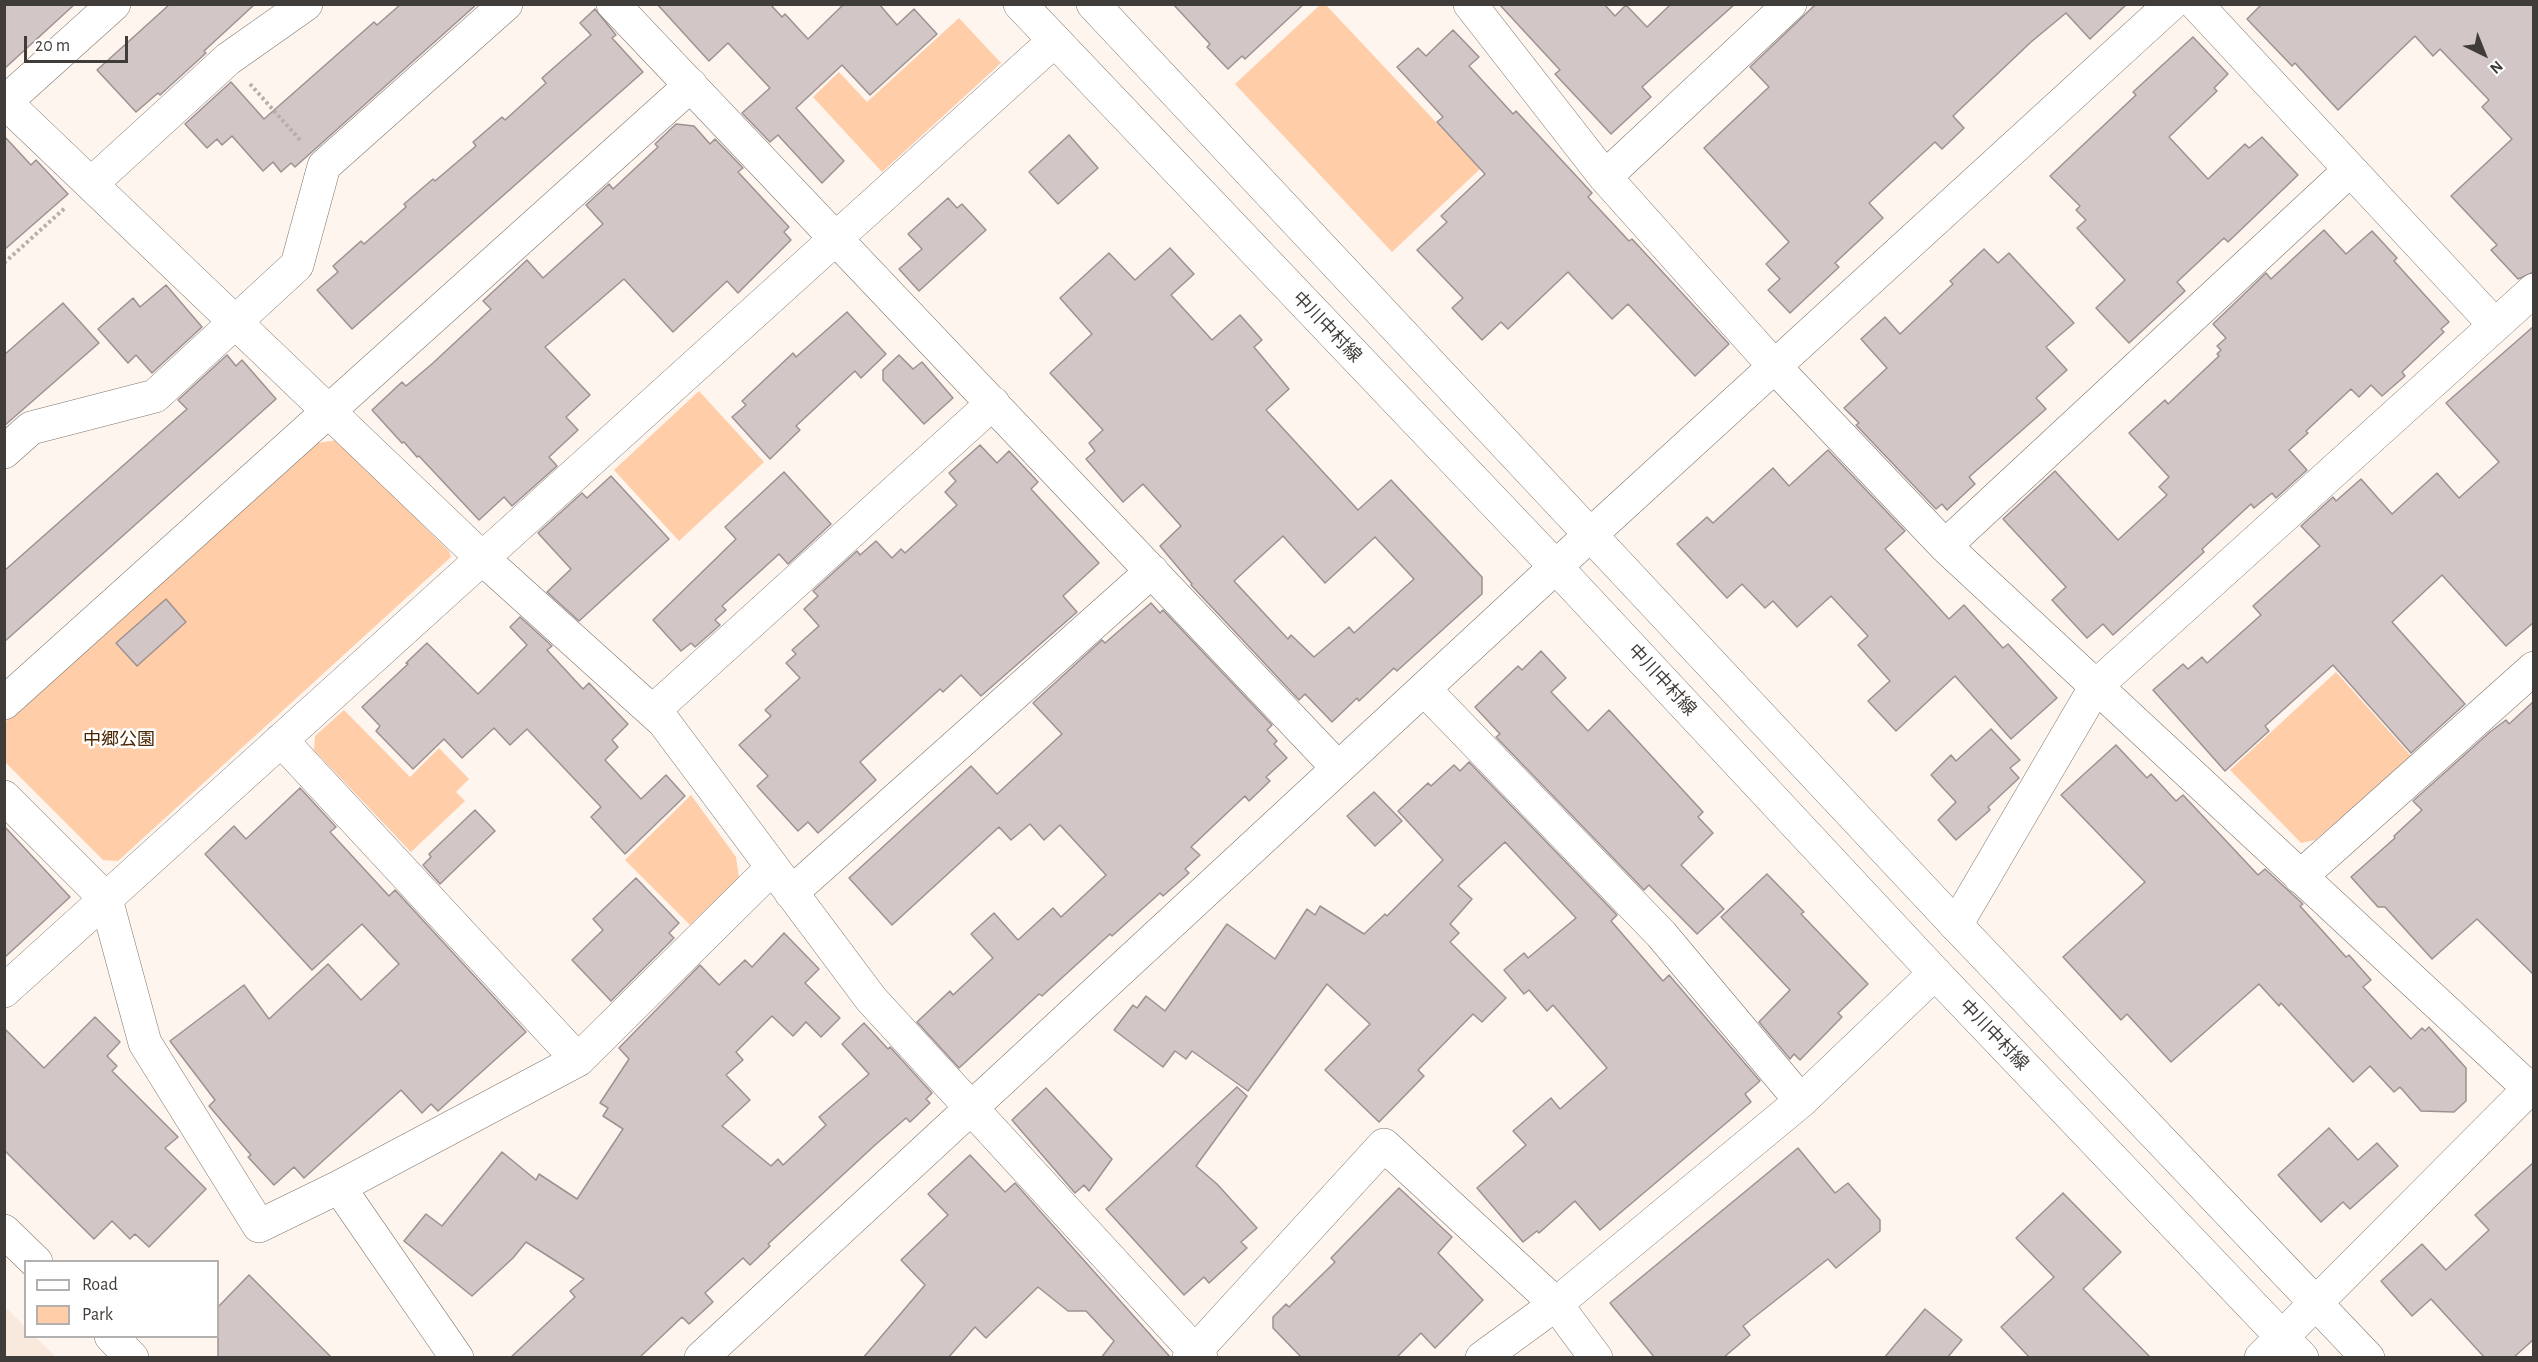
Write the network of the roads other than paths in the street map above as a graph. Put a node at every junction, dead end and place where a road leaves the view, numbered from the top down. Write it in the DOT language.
graph roads {
  1 [pos="114,4"];
  2 [pos="306,4"];
  3 [pos="506,4"];
  4 [pos="613,4"];
  5 [pos="1020,4"];
  6 [pos="1470,4"];
  7 [pos="1790,4"];
  8 [pos="2171,4"];
  9 [pos="2196,4"];
  10 [pos="1093,5"];
  11 [pos="1054,40"];
  12 [pos="691,85"];
  13 [pos="5,102"];
  14 [pos="2350,170"];
  15 [pos="1605,177"];
  16 [pos="91,184"];
  17 [pos="836,237"];
  18 [pos="2534,290"];
  19 [pos="235,321"];
  20 [pos="2494,324"];
  21 [pos="1774,367"];
  22 [pos="993,403"];
  23 [pos="329,411"];
  24 [pos="4,452"];
  25 [pos="1589,536"];
  26 [pos="1945,546"];
  27 [pos="482,558"];
  28 [pos="1556,567"];
  29 [pos="1152,571"];
  30 [pos="2534,668"];
  31 [pos="2096,686"];
  32 [pos="1424,689"];
  33 [pos="4,703"];
  34 [pos="653,711"];
  35 [pos="281,740"];
  36 [pos="1338,768"];
  37 [pos="4,797"];
  38 [pos="2300,877"];
  39 [pos="781,880"];
  40 [pos="106,899"];
  41 [pos="1956,925"];
  42 [pos="1935,973"];
  43 [pos="4,991"];
  44 [pos="578,1060"];
  45 [pos="2532,1089"];
  46 [pos="1801,1101"];
  47 [pos="970,1108"];
  48 [pos="339,1187"];
  49 [pos="4,1231"];
  50 [pos="34,1260"];
  51 [pos="2316,1301"];
  52 [pos="1556,1304"];
  53 [pos="113,1338"];
  54 [pos="2282,1350"];
  55 [pos="1195,1356"];
  56 [pos="132,1358"];
  57 [pos="457,1358"];
  58 [pos="701,1358"];
  59 [pos="1482,1358"];
  60 [pos="1596,1358"];
  61 [pos="2368,1358"];
  1 -- 13 [label="street"];
  2 -- 16 [label="street"];
  3 -- 19 [label="street"];
  4 -- 12 [label="street"];
  5 -- 11 [label="street, 中川中村線"];
  6 -- 15 [label="street"];
  7 -- 15 [label="street"];
  8 -- 21 [label="street"];
  9 -- 14 [label="street"];
  10 -- 25 [label="street"];
  11 -- 17 [label="street"];
  11 -- 28 [label="street, 中川中村線"];
  12 -- 17 [label="street"];
  12 -- 23 [label="street"];
  13 -- 16 [label="street"];
  14 -- 20 [label="street"];
  14 -- 26 [label="street"];
  15 -- 21 [label="street"];
  16 -- 19 [label="street"];
  17 -- 22 [label="street"];
  17 -- 27 [label="street"];
  18 -- 20 [label="street"];
  19 -- 23 [label="street"];
  19 -- 24 [label="street"];
  20 -- 31 [label="street"];
  21 -- 25 [label="street"];
  21 -- 26 [label="street"];
  22 -- 29 [label="street"];
  22 -- 34 [label="street"];
  23 -- 27 [label="street"];
  23 -- 33 [label="street"];
  25 -- 28 [label="street"];
  25 -- 41 [label="street"];
  26 -- 31 [label="street"];
  27 -- 34 [label="street"];
  27 -- 35 [label="street"];
  28 -- 32 [label="street"];
  28 -- 42 [label="street, 中川中村線"];
  29 -- 36 [label="street"];
  29 -- 39 [label="street"];
  30 -- 38 [label="street"];
  31 -- 38 [label="street"];
  31 -- 41 [label="street"];
  32 -- 36 [label="street"];
  32 -- 46 [label="street"];
  34 -- 39 [label="street"];
  35 -- 40 [label="street"];
  35 -- 44 [label="street"];
  36 -- 47 [label="street"];
  37 -- 40 [label="street"];
  38 -- 45 [label="street"];
  39 -- 44 [label="street"];
  39 -- 47 [label="street"];
  40 -- 43 [label="street"];
  40 -- 48 [label="street"];
  41 -- 51 [label="street"];
  42 -- 46 [label="street"];
  42 -- 54 [label="street, 中川中村線"];
  44 -- 48 [label="street"];
  45 -- 51 [label="street"];
  46 -- 52 [label="street"];
  47 -- 55 [label="street"];
  47 -- 58 [label="street"];
  48 -- 57 [label="street"];
  49 -- 50 [label="street"];
  51 -- 54 [label="street"];
  51 -- 61 [label="street"];
  52 -- 55 [label="street"];
  52 -- 59 [label="street"];
  52 -- 60 [label="street"];
  53 -- 56 [label="street"];
}
